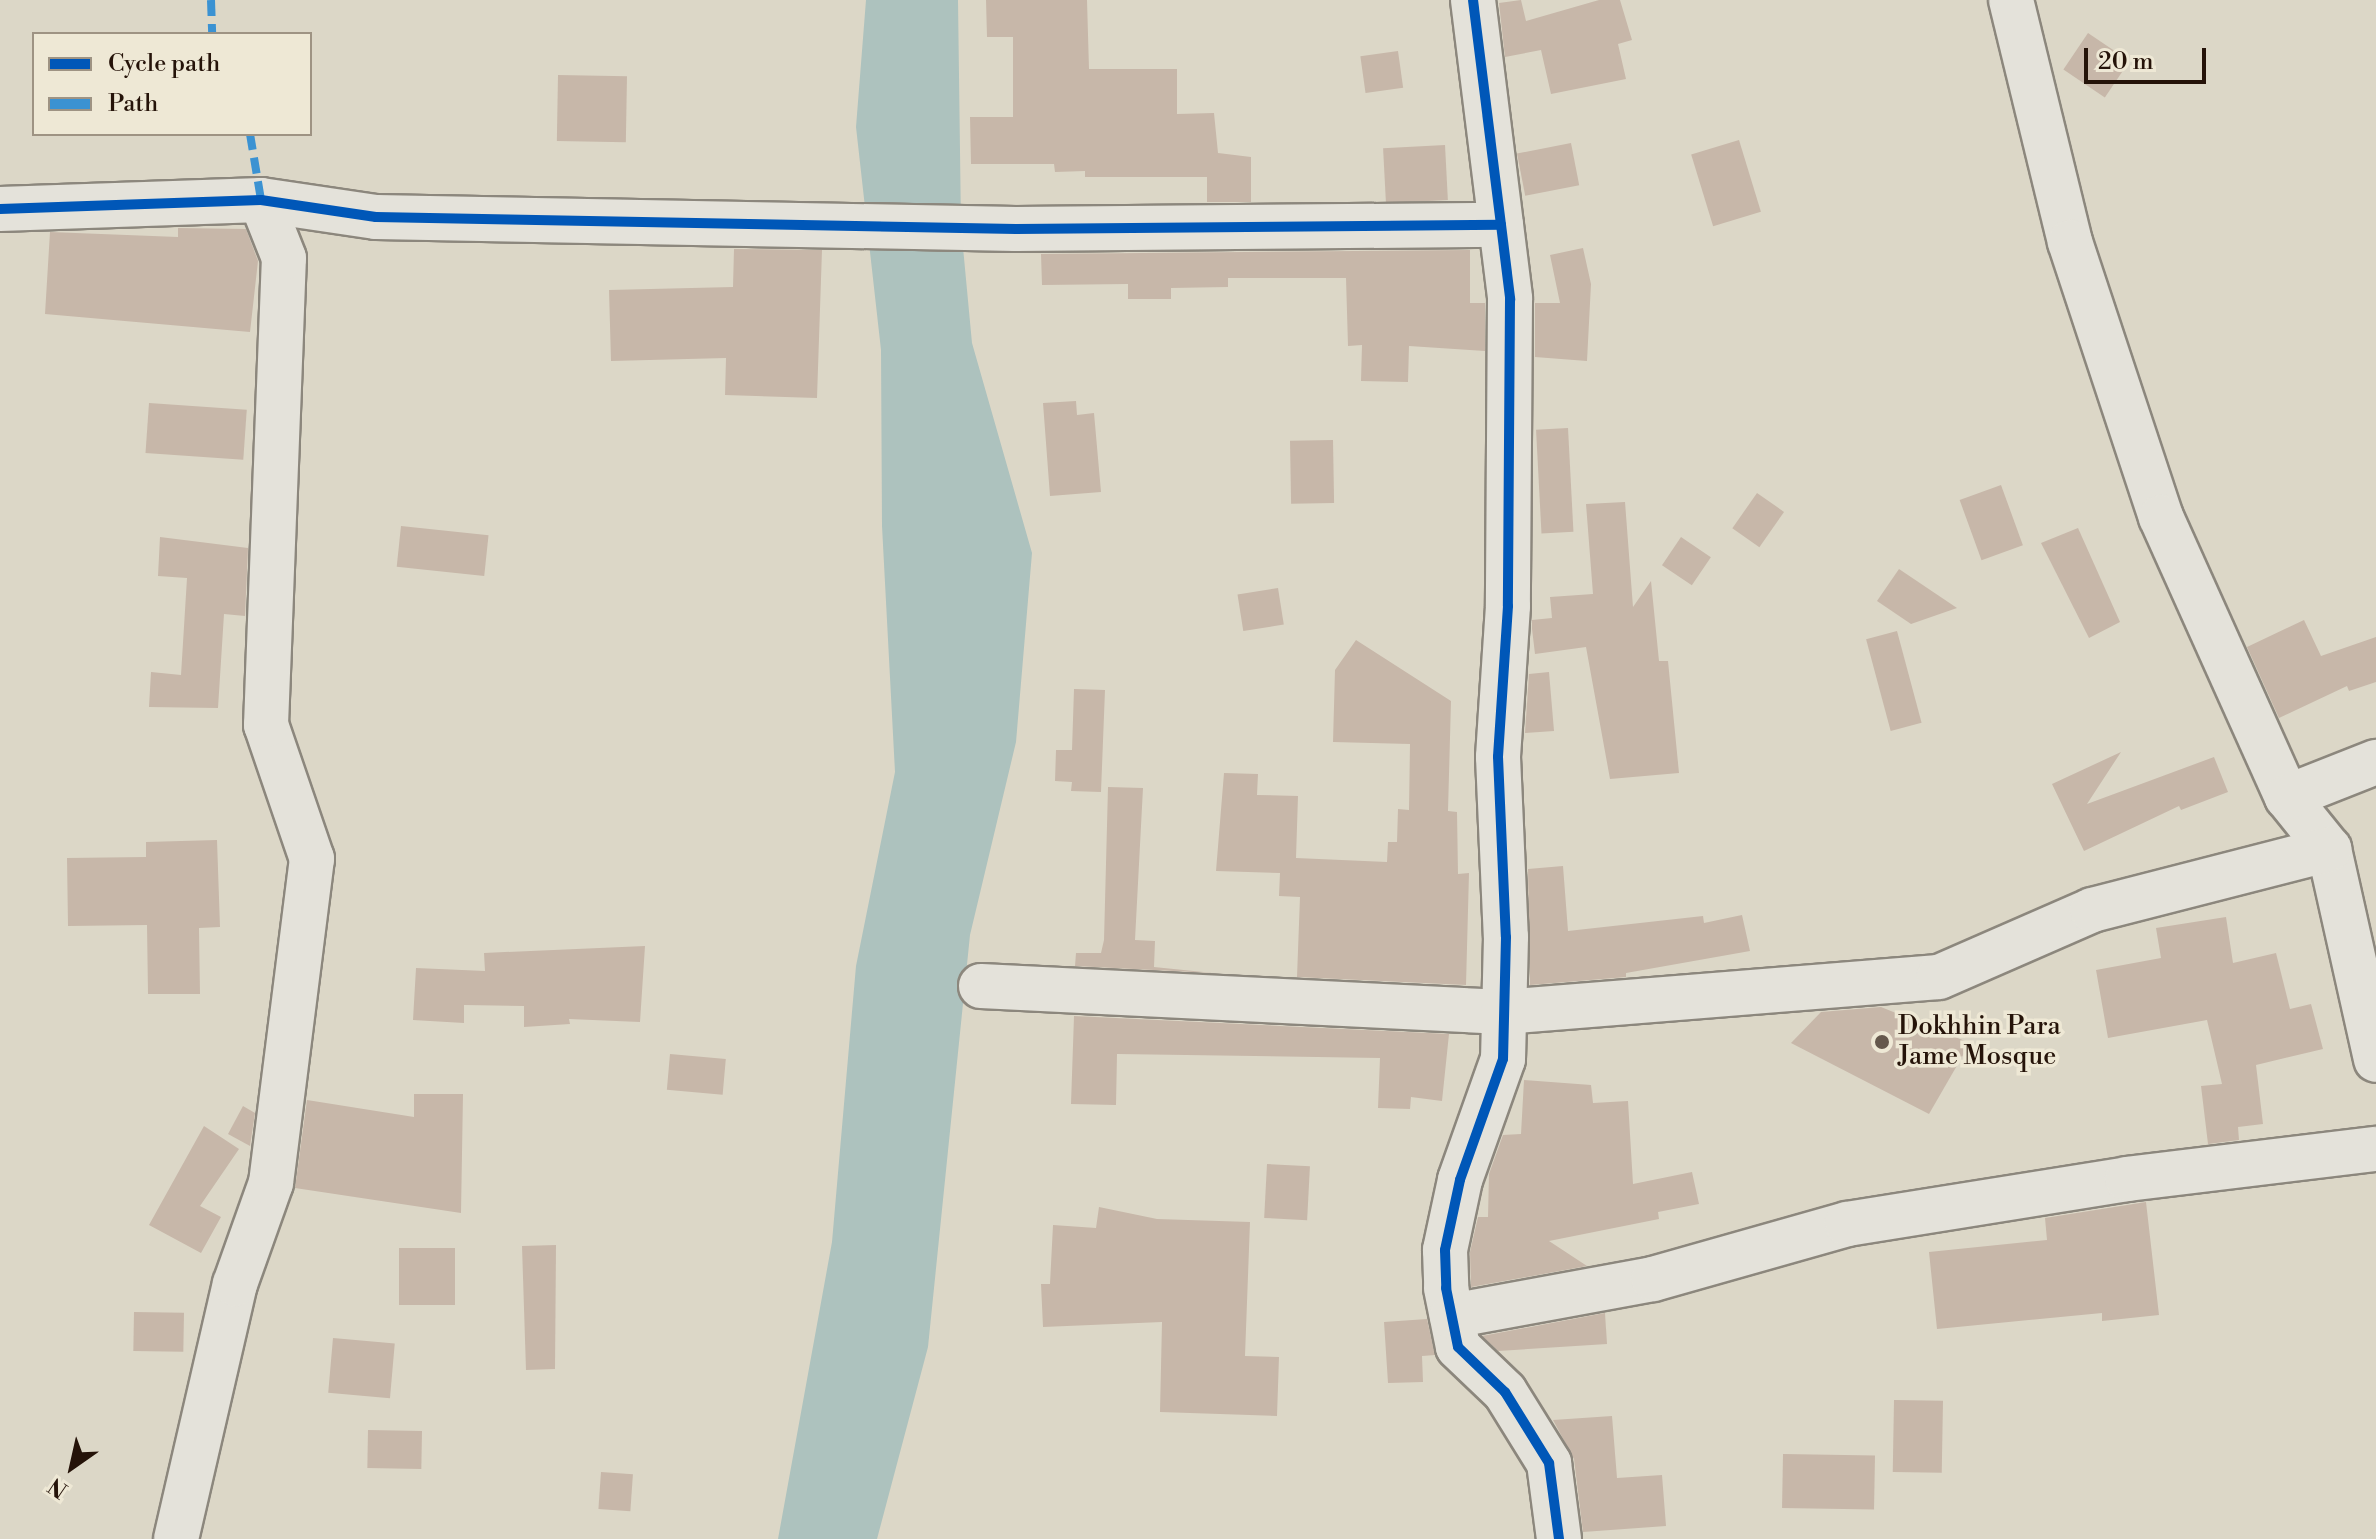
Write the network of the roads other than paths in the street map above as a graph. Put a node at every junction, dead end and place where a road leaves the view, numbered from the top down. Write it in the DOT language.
graph roads {
  1 [pos="1473,0"];
  2 [pos="2011,0"];
  3 [pos="261,200"];
  4 [pos="0,209"];
  5 [pos="1501,225"];
  6 [pos="2376,762"];
  7 [pos="2287,797"];
  8 [pos="2329,849"];
  9 [pos="981,986"];
  10 [pos="1503,1012"];
  11 [pos="2376,1060"];
  12 [pos="2376,1149"];
  13 [pos="1452,1316"];
  14 [pos="176,1539"];
  15 [pos="1559,1539"];
  1 -- 5 [label="street"];
  2 -- 7 [label="street"];
  3 -- 4 [label="street"];
  3 -- 5 [label="street"];
  3 -- 14 [label="street"];
  5 -- 10 [label="street"];
  6 -- 7 [label="street"];
  7 -- 8 [label="street"];
  8 -- 10 [label="street"];
  8 -- 11 [label="street"];
  9 -- 10 [label="street"];
  10 -- 13 [label="street"];
  12 -- 13 [label="street"];
  13 -- 15 [label="street"];
}
